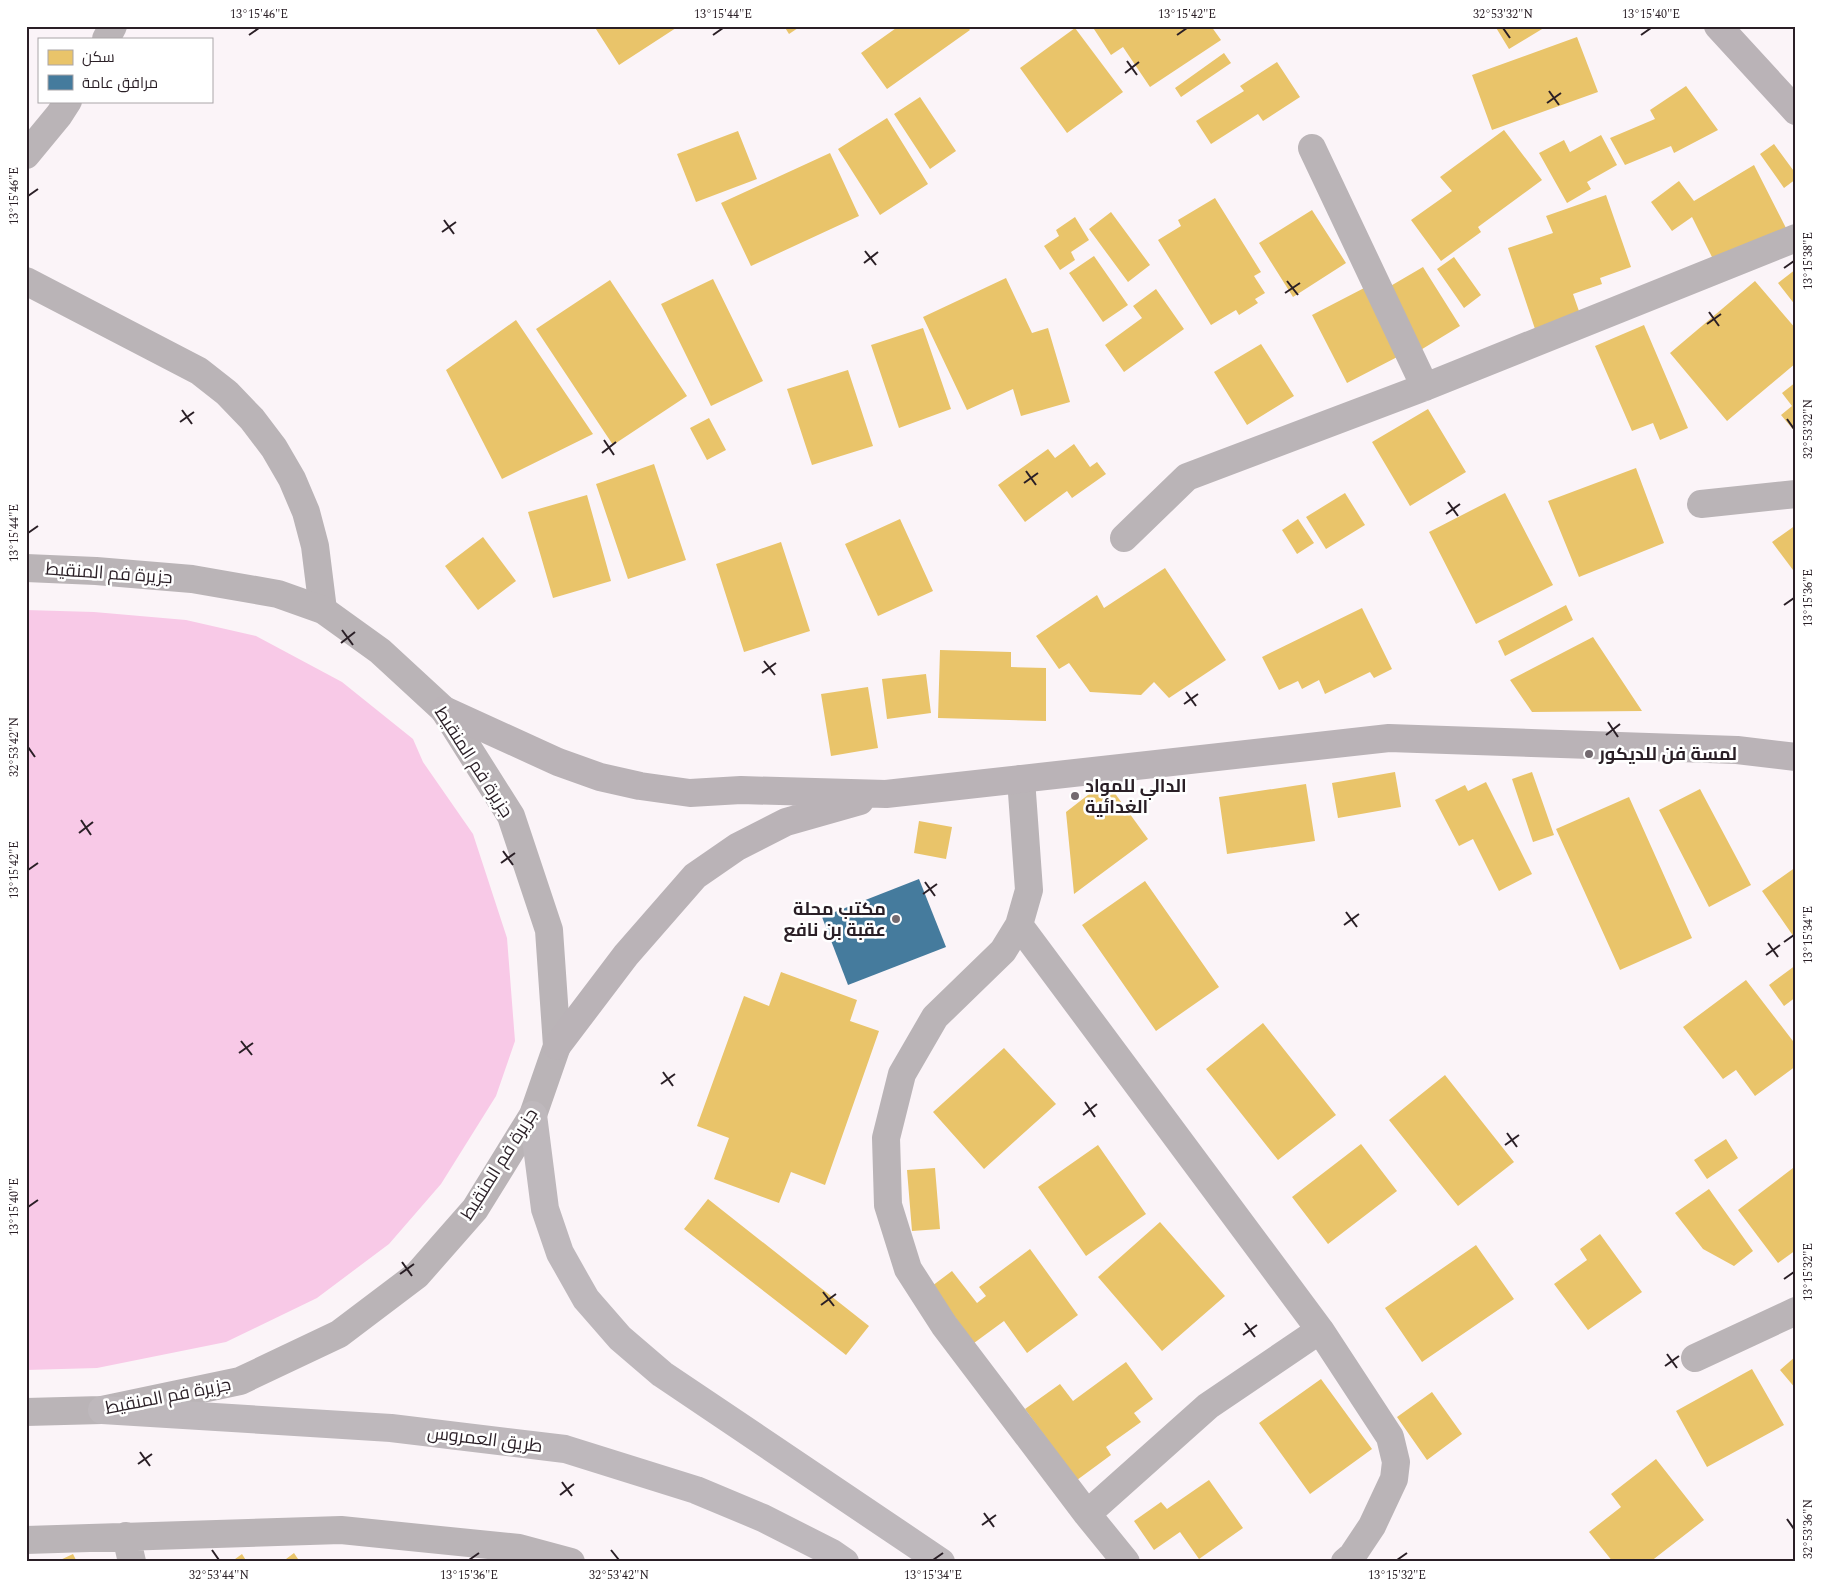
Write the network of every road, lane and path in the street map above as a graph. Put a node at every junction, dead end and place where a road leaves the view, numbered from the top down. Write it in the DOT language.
graph roads {
  1 [pos="113,26"];
  2 [pos="1718,26"];
  3 [pos="107,38"];
  4 [pos="67,102"];
  5 [pos="1796,111"];
  6 [pos="1312,148"];
  7 [pos="26,155"];
  8 [pos="1796,238"];
  9 [pos="26,281"];
  10 [pos="1425,388"];
  11 [pos="1796,494"];
  12 [pos="1701,504"];
  13 [pos="1124,538"];
  14 [pos="26,568"];
  15 [pos="323,610"];
  16 [pos="444,710"];
  17 [pos="1796,757"];
  18 [pos="1021,779"];
  19 [pos="886,794"];
  20 [pos="1019,925"];
  21 [pos="557,1046"];
  22 [pos="533,1115"];
  23 [pos="1796,1311"];
  24 [pos="1320,1330"];
  25 [pos="1695,1358"];
  26 [pos="102,1410"];
  27 [pos="26,1412"];
  28 [pos="1087,1514"];
  29 [pos="26,1540"];
  30 [pos="129,1549"];
  31 [pos="571,1562"];
  32 [pos="844,1562"];
  33 [pos="941,1562"];
  34 [pos="1126,1562"];
  35 [pos="1344,1562"];
  1 -- 3 [label="street"];
  2 -- 5 [label="main road"];
  4 -- 7 [label="street"];
  6 -- 10 [label="street"];
  8 -- 10 [label="street"];
  9 -- 15 [label="street"];
  10 -- 13 [label="street"];
  11 -- 12 [label="street"];
  14 -- 15 [label="street, جزيرة فم المنقيط"];
  15 -- 16 [label="street, جزيرة فم المنقيط"];
  16 -- 19 [label="main road"];
  16 -- 21 [label="street, جزيرة فم المنقيط"];
  17 -- 18 [label="main road"];
  18 -- 19 [label="main road"];
  18 -- 20 [label="street"];
  19 -- 21 [label="main road"];
  20 -- 24 [label="street"];
  20 -- 28 [label="street"];
  21 -- 22 [label="street, جزيرة فم المنقيط"];
  22 -- 26 [label="street, جزيرة فم المنقيط"];
  22 -- 33 [label="main road"];
  23 -- 25 [label="street"];
  24 -- 28 [label="street"];
  24 -- 35 [label="street"];
  26 -- 27 [label="street, جزيرة فم المنقيط"];
  26 -- 32 [label="main road, طريق العمروس"];
  28 -- 34 [label="street"];
  29 -- 30 [label="street"];
  30 -- 31 [label="street"];
}
